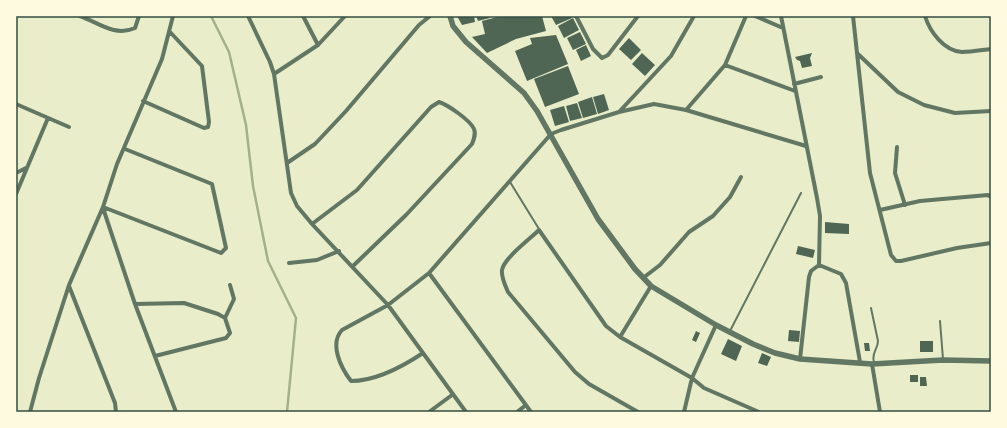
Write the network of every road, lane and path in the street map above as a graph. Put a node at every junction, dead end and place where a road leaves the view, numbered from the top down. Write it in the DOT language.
graph roads {
  1 [pos="83,16"];
  2 [pos="139,16"];
  3 [pos="173,16"];
  4 [pos="248,16"];
  5 [pos="303,16"];
  6 [pos="345,16"];
  7 [pos="430,16"];
  8 [pos="450,16"];
  9 [pos="576,16"];
  10 [pos="638,16"];
  11 [pos="694,16"];
  12 [pos="746,16"];
  13 [pos="755,16"];
  14 [pos="781,16"];
  15 [pos="853,16"];
  16 [pos="925,16"];
  17 [pos="783,28"];
  18 [pos="170,32"];
  19 [pos="318,45"];
  20 [pos="991,49"];
  21 [pos="858,54"];
  22 [pos="725,65"];
  23 [pos="274,74"];
  24 [pos="821,77"];
  25 [pos="794,84"];
  26 [pos="796,91"];
  27 [pos="143,101"];
  28 [pos="16,104"];
  29 [pos="686,110"];
  30 [pos="991,111"];
  31 [pos="618,112"];
  32 [pos="48,118"];
  33 [pos="69,127"];
  34 [pos="551,134"];
  35 [pos="806,146"];
  36 [pos="897,147"];
  37 [pos="125,149"];
  38 [pos="287,162"];
  39 [pos="26,168"];
  40 [pos="16,173"];
  41 [pos="741,177"];
  42 [pos="510,180"];
  43 [pos="801,193"];
  44 [pos="16,194"];
  45 [pos="991,197"];
  46 [pos="905,205"];
  47 [pos="103,207"];
  48 [pos="880,210"];
  49 [pos="312,224"];
  50 [pos="540,230"];
  51 [pos="991,243"];
  52 [pos="338,251"];
  53 [pos="289,263"];
  54 [pos="819,265"];
  55 [pos="353,266"];
  56 [pos="430,273"];
  57 [pos="643,278"];
  58 [pos="230,285"];
  59 [pos="69,286"];
  60 [pos="651,286"];
  61 [pos="135,304"];
  62 [pos="388,304"];
  63 [pos="871,308"];
  64 [pos="224,318"];
  65 [pos="940,321"];
  66 [pos="716,325"];
  67 [pos="729,332"];
  68 [pos="620,337"];
  69 [pos="422,353"];
  70 [pos="154,356"];
  71 [pos="800,360"];
  72 [pos="943,360"];
  73 [pos="991,361"];
  74 [pos="860,362"];
  75 [pos="873,364"];
  76 [pos="692,378"];
  77 [pos="452,395"];
  78 [pos="526,405"];
  79 [pos="30,412"];
  80 [pos="116,412"];
  81 [pos="176,412"];
  82 [pos="429,412"];
  83 [pos="466,412"];
  84 [pos="517,412"];
  85 [pos="531,412"];
  86 [pos="638,412"];
  87 [pos="684,412"];
  88 [pos="759,412"];
  89 [pos="880,412"];
  1 -- 2 [label="street"];
  3 -- 18 [label="street"];
  4 -- 23 [label="street"];
  5 -- 19 [label="street"];
  6 -- 19 [label="street"];
  7 -- 38 [label="street"];
  8 -- 34 [label="street"];
  9 -- 10 [label="street"];
  11 -- 31 [label="street"];
  12 -- 22 [label="street"];
  13 -- 17 [label="street"];
  14 -- 17 [label="street"];
  15 -- 21 [label="street"];
  16 -- 20 [label="street"];
  17 -- 25 [label="street"];
  18 -- 27 [label="street"];
  18 -- 27 [label="street"];
  19 -- 23 [label="street"];
  21 -- 30 [label="street"];
  21 -- 48 [label="street"];
  22 -- 26 [label="street"];
  22 -- 29 [label="street"];
  23 -- 38 [label="street"];
  24 -- 25 [label="street"];
  25 -- 26 [label="street"];
  26 -- 35 [label="street"];
  27 -- 37 [label="street"];
  28 -- 32 [label="street"];
  29 -- 31 [label="street"];
  29 -- 35 [label="street"];
  31 -- 34 [label="street"];
  32 -- 33 [label="street"];
  32 -- 39 [label="street"];
  34 -- 42 [label="street"];
  34 -- 57 [label="street"];
  35 -- 54 [label="street"];
  36 -- 46 [label="street"];
  37 -- 47 [label="street"];
  37 -- 47 [label="street"];
  38 -- 49 [label="street"];
  39 -- 40 [label="street"];
  39 -- 44 [label="street"];
  41 -- 57 [label="street"];
  42 -- 50 [label="lane"];
  42 -- 56 [label="street"];
  43 -- 67 [label="lane"];
  45 -- 46 [label="street"];
  46 -- 48 [label="street"];
  47 -- 59 [label="street"];
  47 -- 61 [label="street"];
  48 -- 51 [label="street"];
  49 -- 52 [label="street"];
  49 -- 55 [label="street"];
  50 -- 68 [label="street"];
  50 -- 86 [label="street"];
  52 -- 53 [label="street"];
  52 -- 55 [label="street"];
  54 -- 71 [label="street"];
  54 -- 74 [label="street"];
  55 -- 62 [label="street"];
  56 -- 62 [label="street"];
  56 -- 78 [label="street"];
  57 -- 60 [label="street"];
  58 -- 64 [label="street"];
  59 -- 79 [label="street"];
  59 -- 80 [label="street"];
  60 -- 66 [label="street"];
  60 -- 68 [label="street"];
  61 -- 64 [label="street"];
  61 -- 70 [label="street"];
  62 -- 69 [label="street"];
  62 -- 69 [label="street"];
  63 -- 75 [label="lane"];
  64 -- 70 [label="street"];
  65 -- 72 [label="lane"];
  66 -- 67 [label="street"];
  66 -- 76 [label="street"];
  67 -- 71 [label="street"];
  68 -- 76 [label="street"];
  69 -- 77 [label="street"];
  70 -- 81 [label="street"];
  71 -- 74 [label="street"];
  72 -- 73 [label="street"];
  72 -- 75 [label="street"];
  74 -- 75 [label="street"];
  75 -- 89 [label="street"];
  76 -- 87 [label="street"];
  76 -- 88 [label="street"];
  77 -- 82 [label="street"];
  77 -- 83 [label="street"];
  78 -- 84 [label="street"];
  78 -- 85 [label="street"];
}
